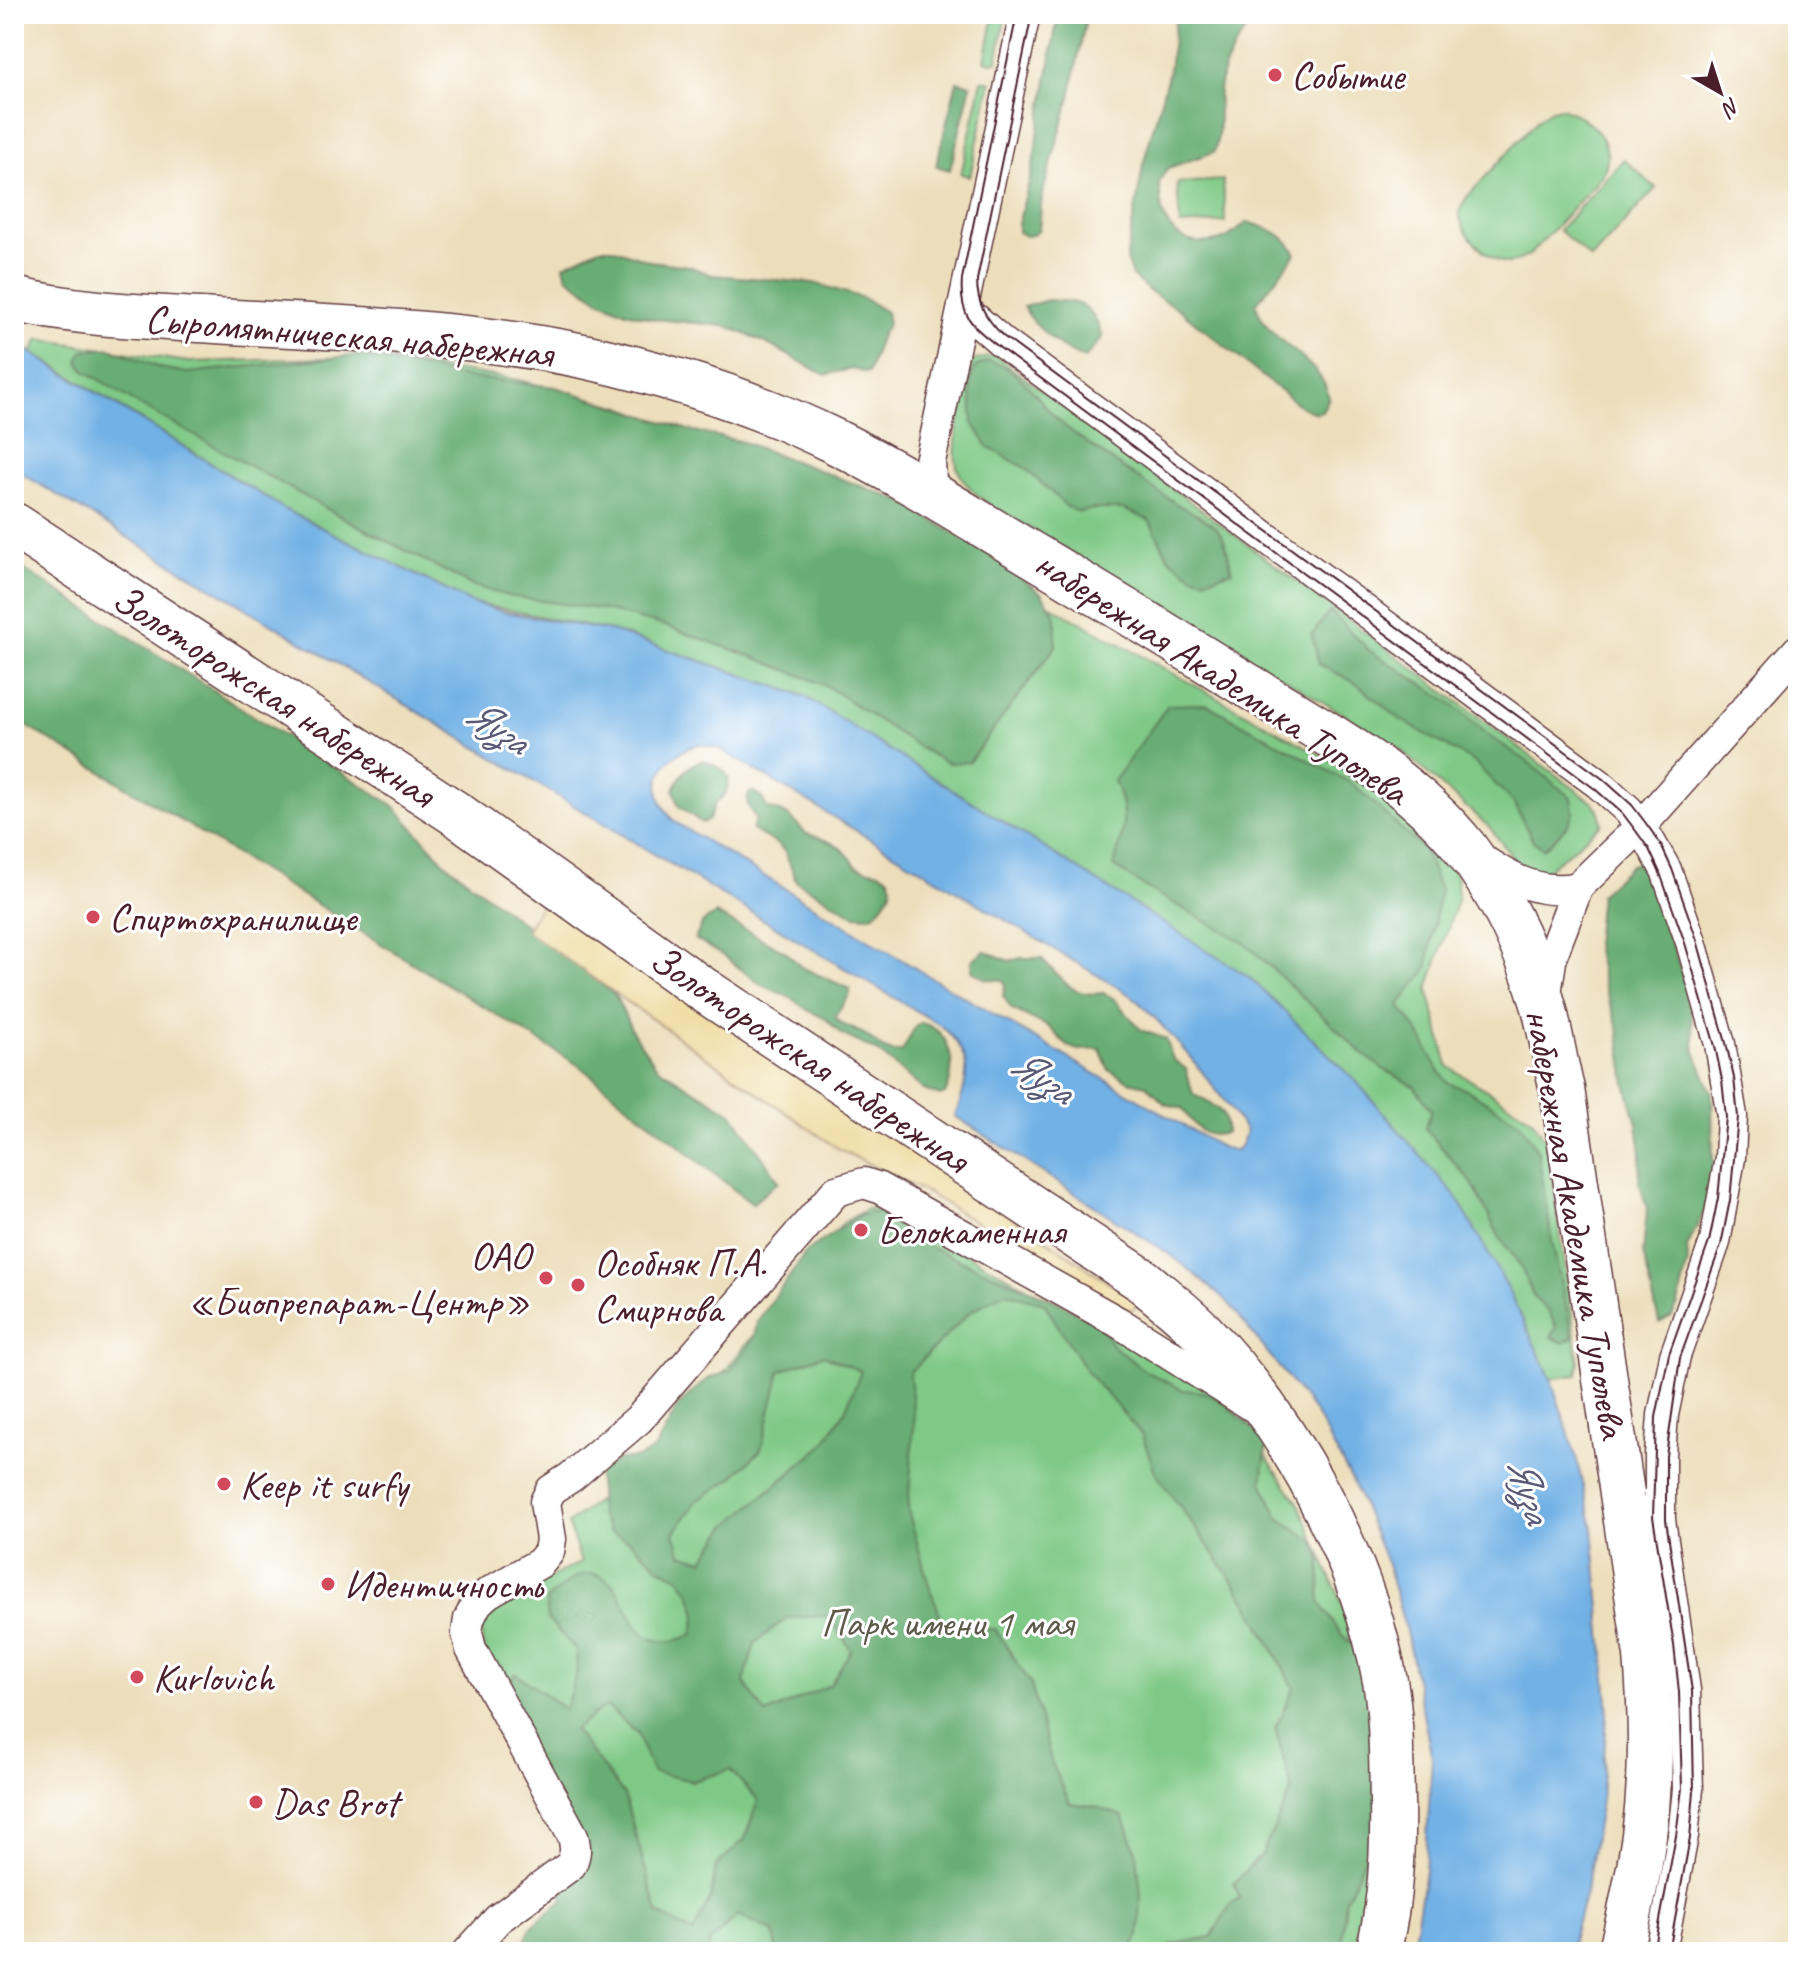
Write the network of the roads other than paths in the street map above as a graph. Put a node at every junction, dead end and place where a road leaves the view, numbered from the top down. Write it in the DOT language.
graph roads {
  1 [pos="1025,14"];
  2 [pos="14,299"];
  3 [pos="963,308"];
  4 [pos="939,417"];
  5 [pos="888,471"];
  6 [pos="943,501"];
  7 [pos="14,525"];
  8 [pos="1798,650"];
  9 [pos="1641,826"];
  10 [pos="1462,845"];
  11 [pos="1578,887"];
  12 [pos="1544,1006"];
  13 [pos="1142,1280"];
  14 [pos="1118,1322"];
  15 [pos="1277,1425"];
  16 [pos="468,1952"];
  17 [pos="1378,1952"];
  18 [pos="1620,1952"];
  19 [pos="1661,1952"];
  1 -- 3 [label="street"];
  2 -- 5 [label="main road, Сыромятническая набережная"];
  3 -- 4 [label="street"];
  3 -- 9 [label="street"];
  4 -- 5 [label="street"];
  4 -- 6 [label="street"];
  5 -- 6 [label="main road, Сыромятническая набережная"];
  6 -- 10 [label="main road, набережная Академика Туполева"];
  7 -- 13 [label="main road, Золоторожская набережная"];
  8 -- 9 [label="street"];
  9 -- 11 [label="street"];
  9 -- 19 [label="street"];
  10 -- 11 [label="street"];
  10 -- 12 [label="main road, набережная Академика Туполева"];
  11 -- 12 [label="street"];
  12 -- 18 [label="main road, набережная Академика Туполева"];
  13 -- 14 [label="street"];
  13 -- 15 [label="main road, Золоторожская набережная"];
  14 -- 15 [label="street"];
  14 -- 16 [label="street"];
  15 -- 17 [label="main road, Золоторожская набережная"];
}
